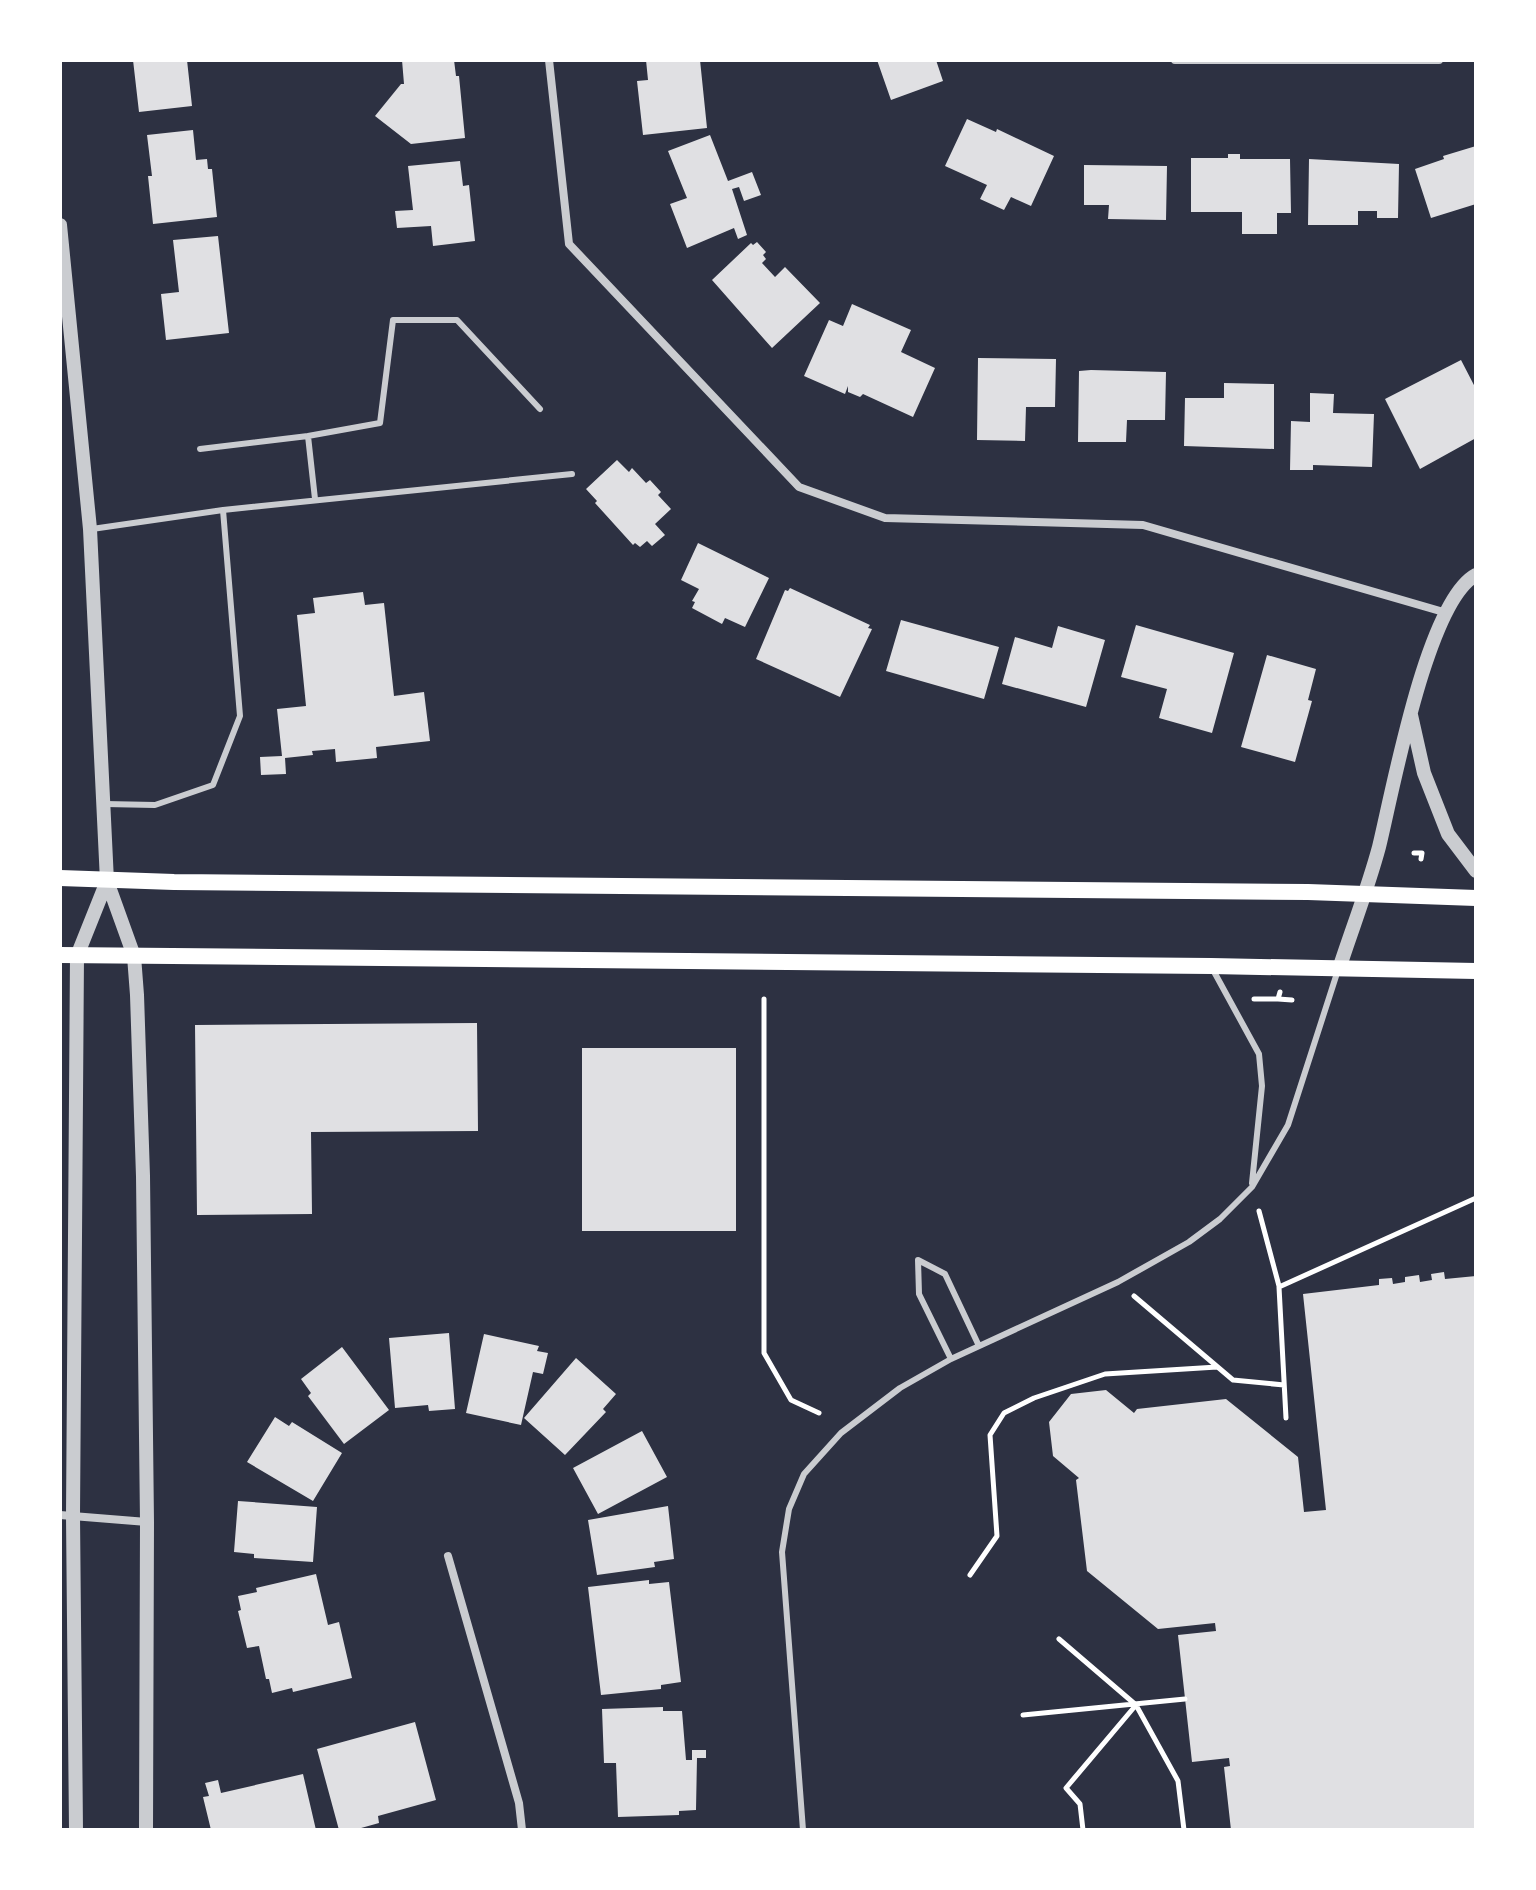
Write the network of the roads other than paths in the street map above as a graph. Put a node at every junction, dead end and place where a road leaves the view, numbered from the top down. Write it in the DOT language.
graph roads {
  1 [pos="549,60"];
  2 [pos="1175,60"];
  3 [pos="1439,60"];
  4 [pos="60,225"];
  5 [pos="540,409"];
  6 [pos="308,436"];
  7 [pos="200,449"];
  8 [pos="572,474"];
  9 [pos="315,499"];
  10 [pos="223,510"];
  11 [pos="90,529"];
  12 [pos="1476,575"];
  13 [pos="1447,613"];
  14 [pos="1410,711"];
  15 [pos="105,804"];
  16 [pos="1476,871"];
  17 [pos="60,878"];
  18 [pos="107,881"];
  19 [pos="1364,893"];
  20 [pos="1476,898"];
  21 [pos="68,956"];
  22 [pos="134,956"];
  23 [pos="1211,966"];
  24 [pos="1339,969"];
  25 [pos="1476,971"];
  26 [pos="1252,1187"];
  27 [pos="979,1346"];
  28 [pos="951,1359"];
  29 [pos="67,1516"];
  30 [pos="147,1522"];
  31 [pos="448,1556"];
  32 [pos="76,1830"];
  33 [pos="146,1830"];
  34 [pos="522,1830"];
  35 [pos="803,1830"];
  1 -- 13 [label="street"];
  2 -- 3 [label="street"];
  4 -- 11 [label="street"];
  5 -- 6 [label="lane"];
  6 -- 7 [label="lane"];
  6 -- 9 [label="lane"];
  8 -- 9 [label="lane"];
  9 -- 10 [label="lane"];
  10 -- 11 [label="lane"];
  10 -- 15 [label="lane"];
  11 -- 15 [label="street"];
  12 -- 13 [label="street"];
  13 -- 14 [label="street"];
  14 -- 16 [label="street"];
  14 -- 19 [label="street"];
  15 -- 18 [label="street"];
  17 -- 18 [label="main road"];
  18 -- 19 [label="main road"];
  18 -- 21 [label="street"];
  18 -- 22 [label="street"];
  19 -- 20 [label="main road"];
  19 -- 24 [label="street"];
  21 -- 22 [label="main road"];
  21 -- 29 [label="street"];
  22 -- 23 [label="main road"];
  22 -- 30 [label="street"];
  23 -- 24 [label="main road"];
  23 -- 26 [label="lane"];
  24 -- 25 [label="main road"];
  24 -- 26 [label="lane"];
  26 -- 27 [label="lane"];
  27 -- 28 [label="lane"];
  27 -- 28 [label="lane"];
  28 -- 35 [label="lane"];
  29 -- 30 [label="street"];
  29 -- 32 [label="street"];
  30 -- 33 [label="street"];
  31 -- 34 [label="street"];
}
